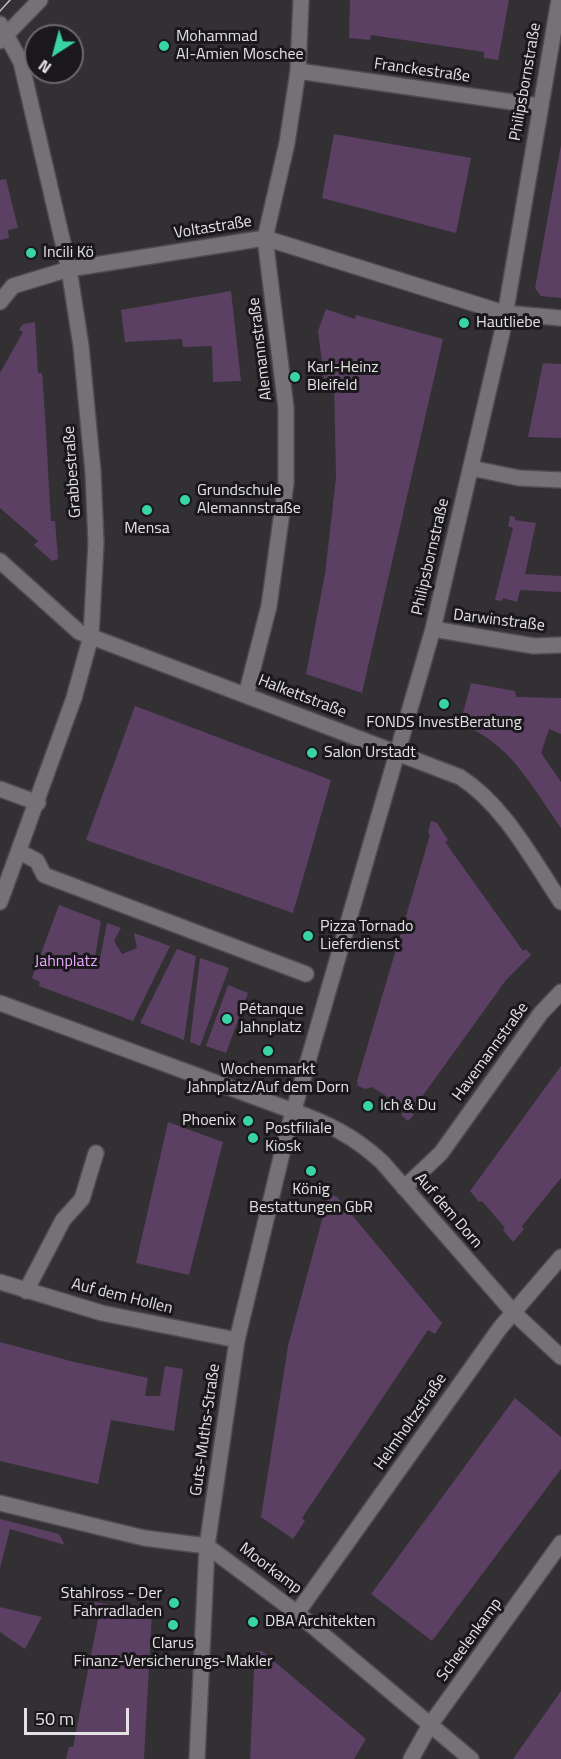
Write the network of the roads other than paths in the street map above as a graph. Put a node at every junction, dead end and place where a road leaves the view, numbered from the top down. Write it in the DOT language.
graph roads {
  1 [pos="40,0"];
  2 [pos="302,0"];
  3 [pos="559,0"];
  4 [pos="2,33"];
  5 [pos="298,71"];
  6 [pos="540,106"];
  7 [pos="265,238"];
  8 [pos="69,269"];
  9 [pos="0,302"];
  10 [pos="504,313"];
  11 [pos="561,318"];
  12 [pos="471,468"];
  13 [pos="561,480"];
  14 [pos="0,561"];
  15 [pos="433,629"];
  16 [pos="91,636"];
  17 [pos="561,645"];
  18 [pos="246,695"];
  19 [pos="399,754"];
  20 [pos="0,789"];
  21 [pos="38,803"];
  22 [pos="20,852"];
  23 [pos="559,895"];
  24 [pos="0,902"];
  25 [pos="306,974"];
  26 [pos="561,992"];
  27 [pos="0,1003"];
  28 [pos="293,1112"];
  29 [pos="96,1153"];
  30 [pos="404,1188"];
  31 [pos="561,1257"];
  32 [pos="0,1282"];
  33 [pos="26,1291"];
  34 [pos="514,1313"];
  35 [pos="237,1340"];
  36 [pos="561,1357"];
  37 [pos="0,1503"];
  38 [pos="561,1544"];
  39 [pos="207,1546"];
  40 [pos="297,1613"];
  41 [pos="430,1725"];
  42 [pos="197,1759"];
  43 [pos="411,1759"];
  44 [pos="471,1759"];
  1 -- 4 [label="street"];
  2 -- 5 [label="street, Alemannstraße"];
  3 -- 6 [label="street, Philipsbornstraße"];
  4 -- 8 [label="street, Grabbestraße"];
  5 -- 6 [label="street, Franckestraße"];
  5 -- 7 [label="street, Alemannstraße"];
  6 -- 10 [label="street, Philipsbornstraße"];
  7 -- 8 [label="street, Voltastraße"];
  7 -- 10 [label="street, Voltastraße"];
  7 -- 18 [label="street, Alemannstraße"];
  8 -- 9 [label="street, Voltastraße"];
  8 -- 16 [label="street, Grabbestraße"];
  10 -- 11 [label="street, Voltastraße"];
  10 -- 12 [label="street, Philipsbornstraße"];
  12 -- 13 [label="street"];
  12 -- 15 [label="street, Philipsbornstraße"];
  14 -- 16 [label="street, Halkettstraße"];
  15 -- 17 [label="street, Darwinstraße"];
  15 -- 19 [label="street, Philipsbornstraße"];
  16 -- 18 [label="street, Halkettstraße"];
  16 -- 21 [label="street, Grabbestraße"];
  18 -- 19 [label="street, Halkettstraße"];
  19 -- 23 [label="street, Halkettstraße"];
  19 -- 28 [label="street, Philipsbornstraße"];
  20 -- 21 [label="street"];
  21 -- 22 [label="street, Grabbestraße"];
  22 -- 24 [label="street, Grabbestraße"];
  22 -- 25 [label="street"];
  26 -- 30 [label="street, Havemannstraße"];
  27 -- 28 [label="street"];
  28 -- 30 [label="street, Auf dem Dorn"];
  28 -- 35 [label="street, Guts-Muths-Straße"];
  29 -- 33 [label="street"];
  30 -- 34 [label="street, Auf dem Dorn"];
  31 -- 34 [label="street, Helmholtzstraße"];
  32 -- 33 [label="street, Auf dem Hollen"];
  33 -- 35 [label="street, Auf dem Hollen"];
  34 -- 36 [label="street, Auf dem Dorn"];
  34 -- 40 [label="street, Helmholtzstraße"];
  35 -- 39 [label="street, Guts-Muths-Straße"];
  37 -- 39 [label="street, Moorkamp"];
  38 -- 41 [label="street, Scheelenkamp"];
  39 -- 40 [label="street, Moorkamp"];
  39 -- 42 [label="street, Guts-Muths-Straße"];
  40 -- 41 [label="street, Moorkamp"];
  41 -- 43 [label="street, Scheelenkamp"];
  41 -- 44 [label="street, Moorkamp"];
}
